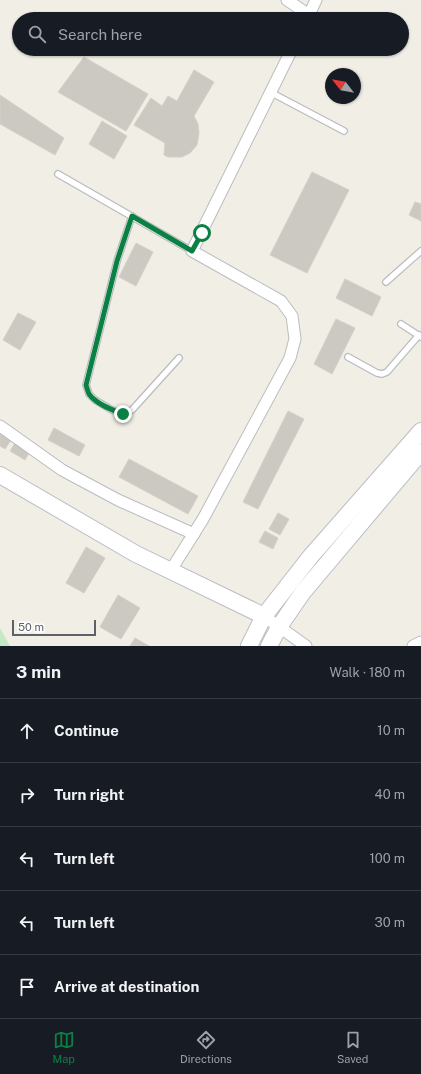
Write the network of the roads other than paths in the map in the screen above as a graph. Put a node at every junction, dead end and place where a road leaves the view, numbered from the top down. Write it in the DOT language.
graph roads {
  1 [pos="287,0"];
  2 [pos="316,0"];
  3 [pos="302,12"];
  4 [pos="310,12"];
  5 [pos="288,56"];
  6 [pos="270,92"];
  7 [pos="344,131"];
  8 [pos="58,174"];
  9 [pos="132,216"];
  10 [pos="192,251"];
  11 [pos="421,251"];
  12 [pos="386,282"];
  13 [pos="401,324"];
  14 [pos="420,336"];
  15 [pos="348,357"];
  16 [pos="179,358"];
  17 [pos="0,426"];
  18 [pos="421,431"];
  19 [pos="421,452"];
  20 [pos="0,475"];
  21 [pos="194,534"];
  22 [pos="171,570"];
  23 [pos="264,616"];
  24 [pos="279,627"];
  25 [pos="421,642"];
  26 [pos="249,646"];
  27 [pos="269,646"];
  28 [pos="306,646"];
  29 [pos="414,646"];
  1 -- 3 [label="street"];
  2 -- 4 [label="street"];
  5 -- 6 [label="street"];
  6 -- 7 [label="lane"];
  6 -- 10 [label="street"];
  8 -- 9 [label="lane"];
  9 -- 10 [label="lane"];
  9 -- 16 [label="lane"];
  10 -- 21 [label="street"];
  11 -- 12 [label="lane"];
  13 -- 14 [label="lane"];
  14 -- 15 [label="lane"];
  17 -- 21 [label="street"];
  18 -- 23 [label="street"];
  19 -- 24 [label="street"];
  20 -- 22 [label="street"];
  21 -- 22 [label="street"];
  22 -- 23 [label="street"];
  23 -- 24 [label="street"];
  23 -- 26 [label="street"];
  24 -- 27 [label="street"];
  24 -- 28 [label="street"];
  25 -- 29 [label="street"];
}
